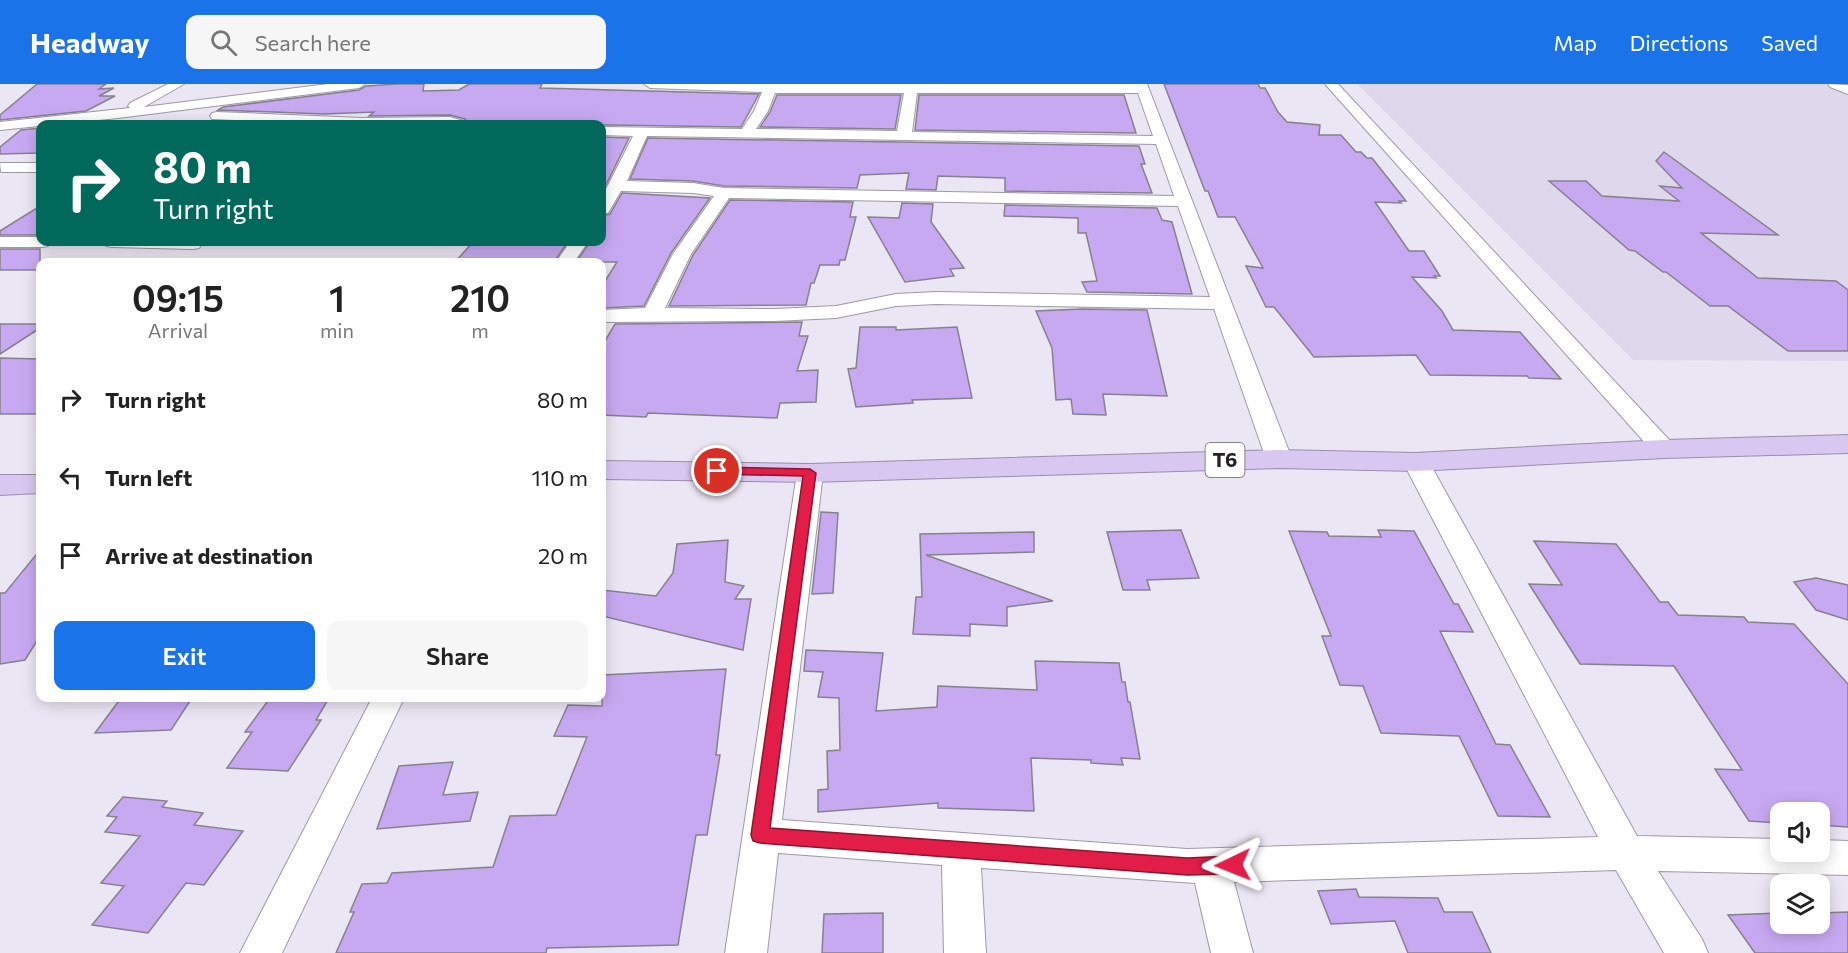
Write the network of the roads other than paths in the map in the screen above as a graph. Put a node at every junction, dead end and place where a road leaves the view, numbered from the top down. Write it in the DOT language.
graph roads {
  1 [pos="178,84"];
  2 [pos="359,84"];
  3 [pos="650,84"];
  4 [pos="1330,84"];
  5 [pos="1834,84"];
  6 [pos="771,86"];
  7 [pos="912,87"];
  8 [pos="1142,87"];
  9 [pos="1848,90"];
  10 [pos="118,114"];
  11 [pos="59,120"];
  12 [pos="319,120"];
  13 [pos="36,122"];
  14 [pos="0,126"];
  15 [pos="606,131"];
  16 [pos="642,132"];
  17 [pos="746,134"];
  18 [pos="904,135"];
  19 [pos="1162,140"];
  20 [pos="1,167"];
  21 [pos="36,168"];
  22 [pos="616,186"];
  23 [pos="724,193"];
  24 [pos="1184,201"];
  25 [pos="606,202"];
  26 [pos="0,242"];
  27 [pos="36,242"];
  28 [pos="1220,303"];
  29 [pos="652,314"];
  30 [pos="606,316"];
  31 [pos="1848,444"];
  32 [pos="1665,449"];
  33 [pos="1279,459"];
  34 [pos="1416,462"];
  35 [pos="606,470"];
  36 [pos="810,473"];
  37 [pos="36,484"];
  38 [pos="0,485"];
  39 [pos="386,702"];
  40 [pos="760,835"];
  41 [pos="961,850"];
  42 [pos="1626,853"];
  43 [pos="1848,858"];
  44 [pos="1210,866"];
  45 [pos="261,953"];
  46 [pos="746,953"];
  47 [pos="965,953"];
  48 [pos="1232,953"];
  49 [pos="1687,953"];
  1 -- 10 [label="street"];
  2 -- 10 [label="street"];
  3 -- 6 [label="street"];
  4 -- 32 [label="street"];
  5 -- 9 [label="street"];
  6 -- 7 [label="street"];
  6 -- 17 [label="street"];
  7 -- 8 [label="street"];
  7 -- 18 [label="street"];
  8 -- 19 [label="street"];
  10 -- 11 [label="street"];
  10 -- 12 [label="street"];
  13 -- 14 [label="street"];
  15 -- 16 [label="street"];
  16 -- 17 [label="street"];
  16 -- 22 [label="street"];
  17 -- 18 [label="street"];
  18 -- 19 [label="street"];
  19 -- 24 [label="street"];
  20 -- 21 [label="street"];
  22 -- 23 [label="street"];
  22 -- 25 [label="street"];
  23 -- 24 [label="street"];
  23 -- 29 [label="street"];
  24 -- 28 [label="street"];
  26 -- 27 [label="street"];
  28 -- 29 [label="street"];
  28 -- 33 [label="street"];
  29 -- 30 [label="street"];
  31 -- 32 [label="highway, T6"];
  32 -- 34 [label="highway, T6"];
  33 -- 34 [label="highway, T6"];
  33 -- 36 [label="highway, T6"];
  34 -- 42 [label="street"];
  35 -- 36 [label="highway, T6"];
  36 -- 40 [label="street"];
  37 -- 38 [label="highway"];
  39 -- 45 [label="street"];
  40 -- 41 [label="street"];
  40 -- 46 [label="street"];
  41 -- 44 [label="street"];
  41 -- 47 [label="street"];
  42 -- 43 [label="street"];
  42 -- 44 [label="street"];
  42 -- 49 [label="street"];
  44 -- 48 [label="street"];
}
